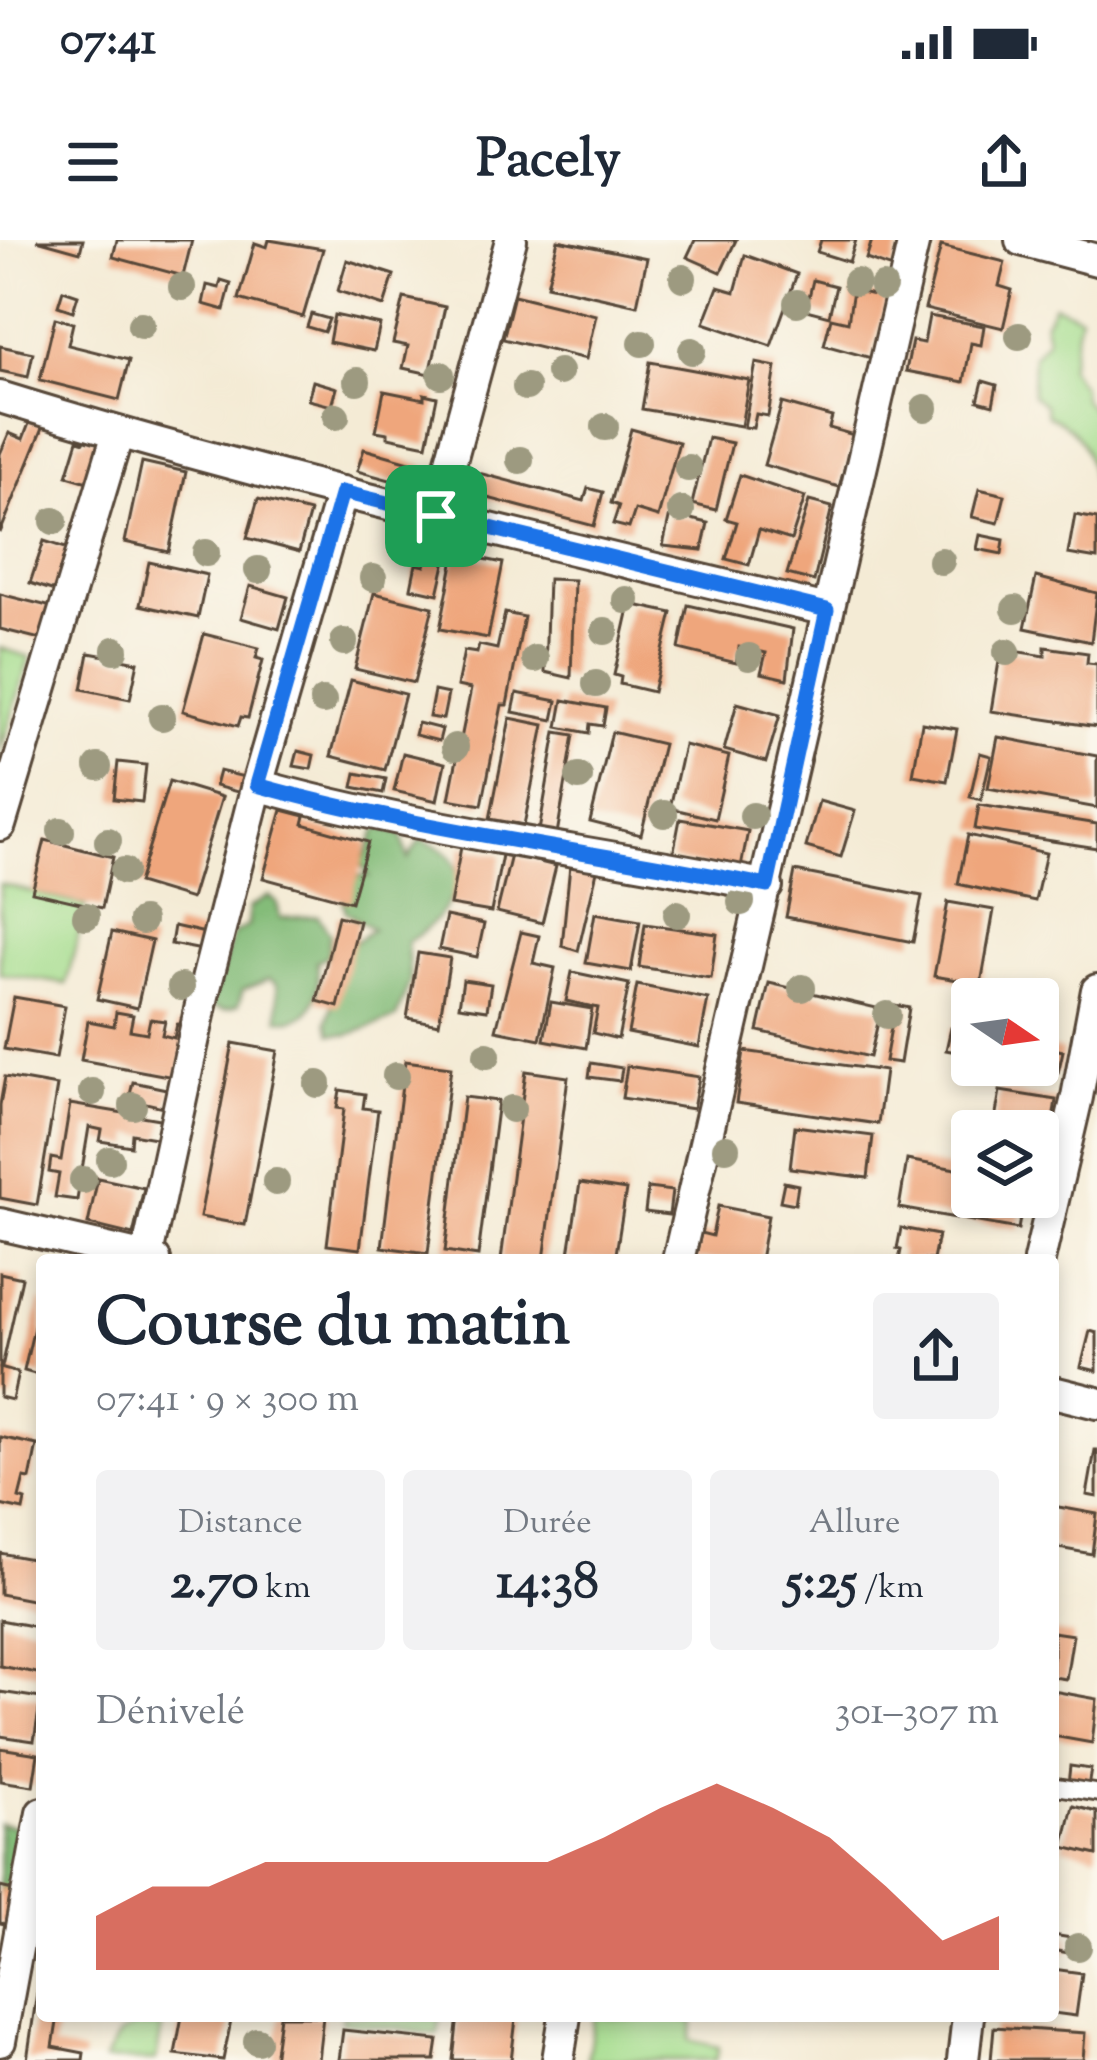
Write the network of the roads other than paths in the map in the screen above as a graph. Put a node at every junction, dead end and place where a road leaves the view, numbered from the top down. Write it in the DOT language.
graph roads {
  1 [pos="511,240"];
  2 [pos="914,240"];
  3 [pos="1021,240"];
  4 [pos="1097,260"];
  5 [pos="0,397"];
  6 [pos="118,434"];
  7 [pos="342,492"];
  8 [pos="436,516"];
  9 [pos="827,610"];
  10 [pos="257,785"];
  11 [pos="0,825"];
  12 [pos="767,886"];
  13 [pos="1097,990"];
  14 [pos="1087,1099"];
  15 [pos="0,1224"];
  16 [pos="124,1254"];
  17 [pos="150,1254"];
  18 [pos="679,1254"];
  19 [pos="1041,1254"];
  20 [pos="1059,1394"];
  21 [pos="1097,1403"];
  22 [pos="1059,1787"];
  23 [pos="1097,1793"];
  24 [pos="36,1846"];
  25 [pos="565,2022"];
  26 [pos="967,2022"];
  27 [pos="0,2041"];
  28 [pos="558,2060"];
  29 [pos="962,2060"];
  1 -- 8 [label="street"];
  2 -- 9 [label="street"];
  3 -- 4 [label="street"];
  5 -- 6 [label="street"];
  6 -- 7 [label="street"];
  6 -- 11 [label="street"];
  7 -- 8 [label="street"];
  7 -- 10 [label="street"];
  8 -- 9 [label="street"];
  9 -- 12 [label="street"];
  10 -- 12 [label="street"];
  10 -- 17 [label="street"];
  12 -- 18 [label="street"];
  13 -- 14 [label="street"];
  14 -- 19 [label="street"];
  15 -- 16 [label="street"];
  20 -- 21 [label="street"];
  22 -- 23 [label="lane"];
  24 -- 27 [label="street"];
  25 -- 28 [label="street"];
  26 -- 29 [label="street"];
}
